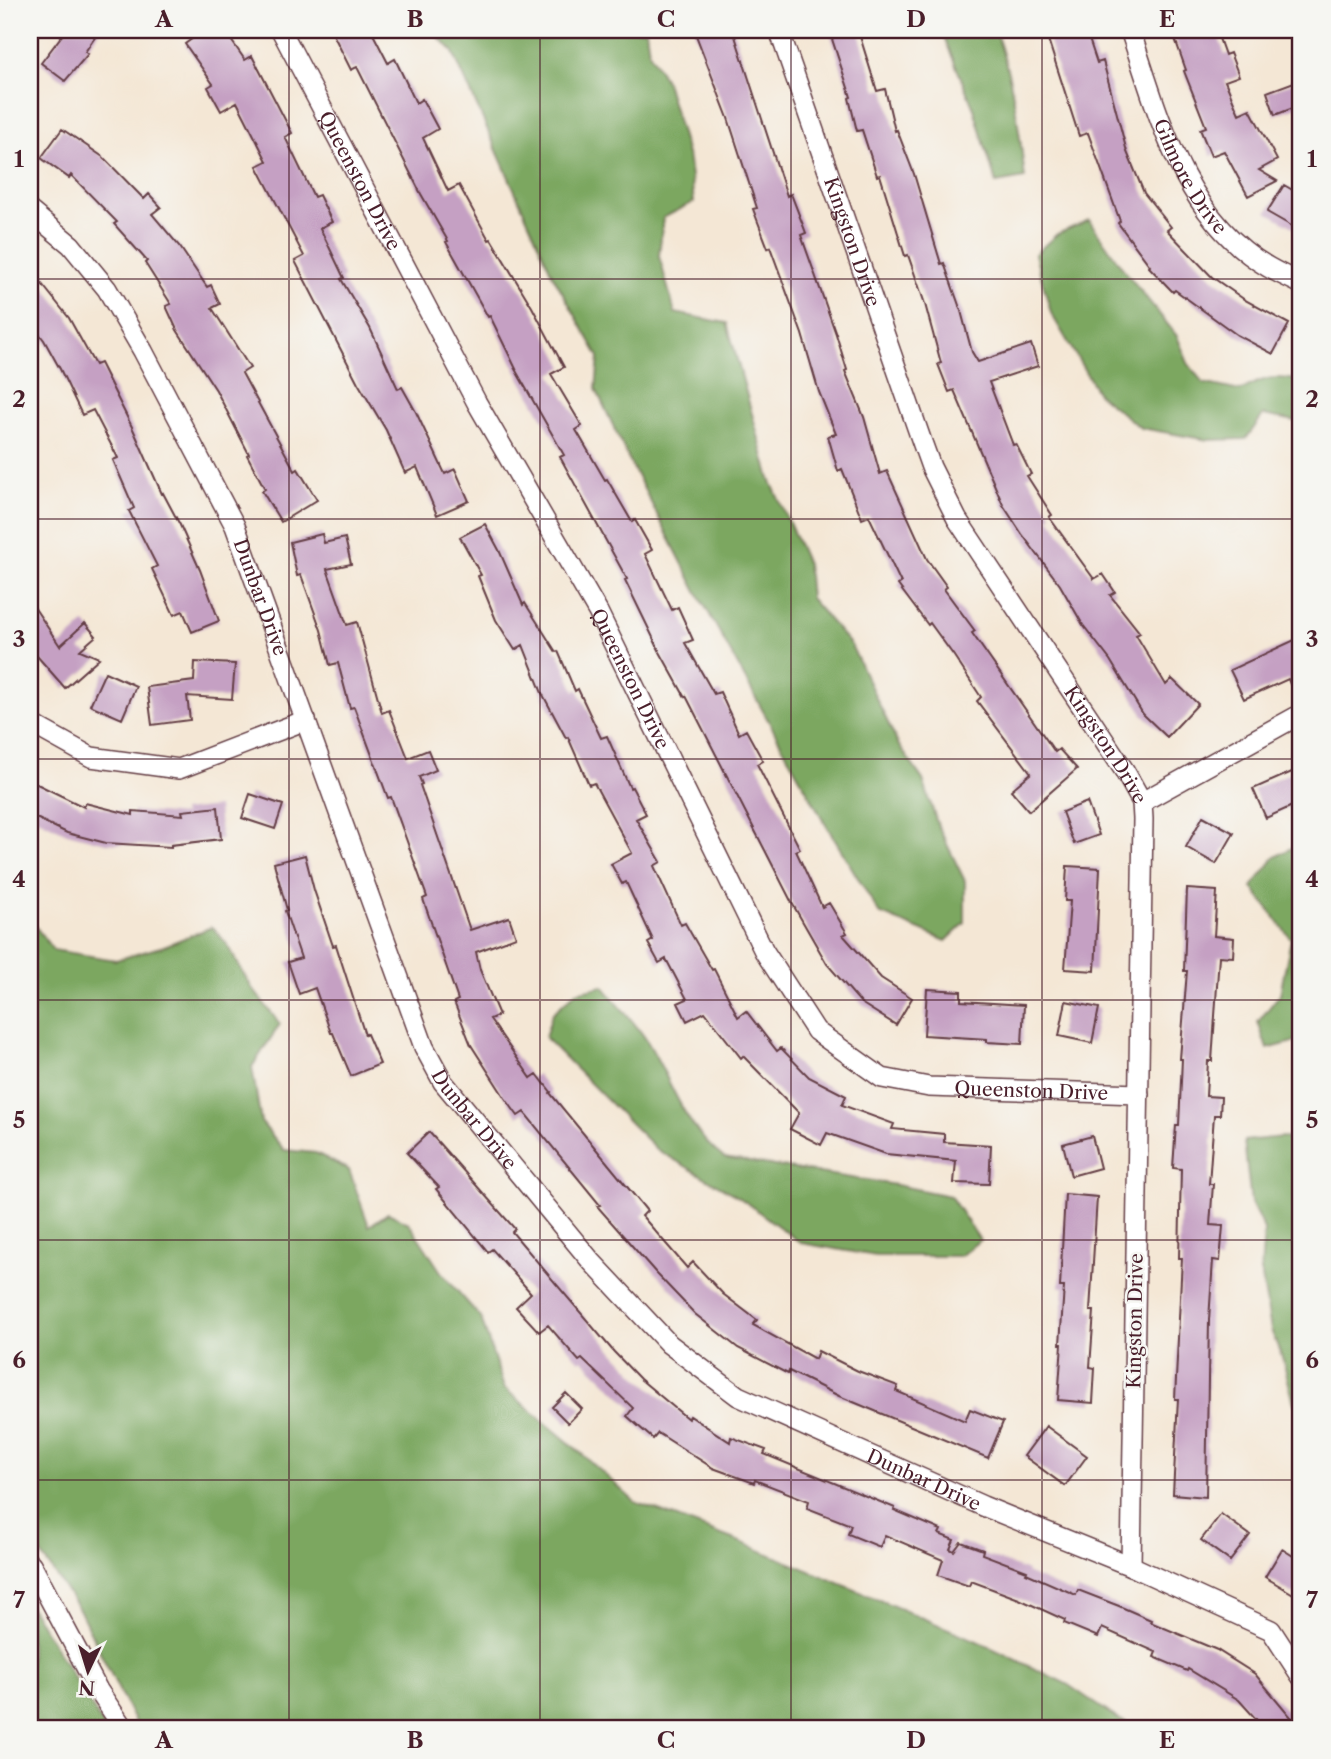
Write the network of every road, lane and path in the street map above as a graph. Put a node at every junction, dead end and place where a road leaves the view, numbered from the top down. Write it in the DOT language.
graph roads {
  1 [pos="281,30"];
  2 [pos="779,30"];
  3 [pos="1130,30"];
  4 [pos="30,211"];
  5 [pos="1301,284"];
  6 [pos="1301,714"];
  7 [pos="306,720"];
  8 [pos="30,723"];
  9 [pos="1142,802"];
  10 [pos="1139,1094"];
  11 [pos="31,1564"];
  12 [pos="1131,1566"];
  13 [pos="1301,1675"];
  14 [pos="124,1729"];
  1 -- 10 [label="street, Queenston Drive"];
  2 -- 9 [label="street, Kingston Drive"];
  3 -- 5 [label="street, Gilmore Drive"];
  4 -- 7 [label="street, Dunbar Drive"];
  6 -- 9 [label="street"];
  7 -- 8 [label="street"];
  7 -- 12 [label="street, Dunbar Drive"];
  9 -- 10 [label="street, Kingston Drive"];
  10 -- 12 [label="street, Kingston Drive"];
  11 -- 14 [label="street"];
  12 -- 13 [label="street, Dunbar Drive"];
}
